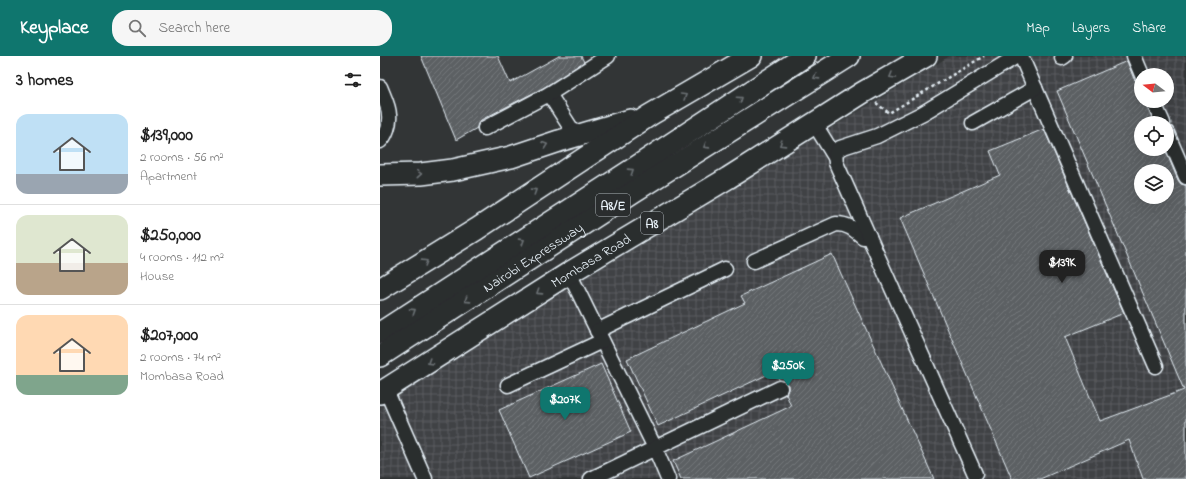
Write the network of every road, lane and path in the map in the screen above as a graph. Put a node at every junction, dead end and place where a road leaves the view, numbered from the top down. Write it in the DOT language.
graph roads {
  1 [pos="608,56"];
  2 [pos="751,56"];
  3 [pos="805,56"];
  4 [pos="849,56"];
  5 [pos="926,56"];
  6 [pos="984,56"];
  7 [pos="1017,56"];
  8 [pos="1021,56"];
  9 [pos="1134,56"];
  10 [pos="1139,68"];
  11 [pos="380,87"];
  12 [pos="1035,88"];
  13 [pos="862,93"];
  14 [pos="549,94"];
  15 [pos="650,115"];
  16 [pos="814,123"];
  17 [pos="973,123"];
  18 [pos="485,128"];
  19 [pos="576,136"];
  20 [pos="380,141"];
  21 [pos="1174,149"];
  22 [pos="835,156"];
  23 [pos="380,175"];
  24 [pos="1186,177"];
  25 [pos="869,236"];
  26 [pos="754,261"];
  27 [pos="725,269"];
  28 [pos="569,273"];
  29 [pos="380,289"];
  30 [pos="380,332"];
  31 [pos="600,336"];
  32 [pos="380,356"];
  33 [pos="1156,366"];
  34 [pos="508,385"];
  35 [pos="780,388"];
  36 [pos="383,391"];
  37 [pos="655,448"];
  38 [pos="975,474"];
  39 [pos="425,479"];
  40 [pos="591,479"];
  41 [pos="668,479"];
  1 -- 14 [label="lane"];
  15 -- 2 [label="highway, one-way"];
  30 -- 3 [label="highway, Nairobi Expressway / A8/E, one-way"];
  4 -- 32 [label="highway, Nairobi Expressway / A8/E, one-way"];
  5 -- 13 [label="highway, Mombasa Road / A8, one-way"];
  6 -- 13 [label="path"];
  7 -- 22 [label="lane"];
  8 -- 12 [label="lane"];
  9 -- 10 [label="lane"];
  11 -- 20 [label="lane"];
  12 -- 17 [label="lane"];
  12 -- 33 [label="lane"];
  13 -- 16 [label="highway, Mombasa Road / A8"];
  14 -- 18 [label="lane"];
  14 -- 19 [label="lane"];
  15 -- 19 [label="highway"];
  29 -- 15 [label="highway, one-way"];
  16 -- 22 [label="lane"];
  16 -- 28 [label="highway, Mombasa Road / A8, one-way"];
  23 -- 19 [label="highway, one-way"];
  21 -- 24 [label="lane"];
  22 -- 25 [label="lane"];
  25 -- 26 [label="lane"];
  25 -- 38 [label="lane"];
  27 -- 31 [label="lane"];
  28 -- 31 [label="lane"];
  28 -- 36 [label="highway, Mombasa Road / A8, one-way"];
  31 -- 34 [label="lane"];
  31 -- 37 [label="lane"];
  35 -- 37 [label="lane"];
  36 -- 39 [label="lane"];
  37 -- 40 [label="lane"];
  37 -- 41 [label="lane"];
}
